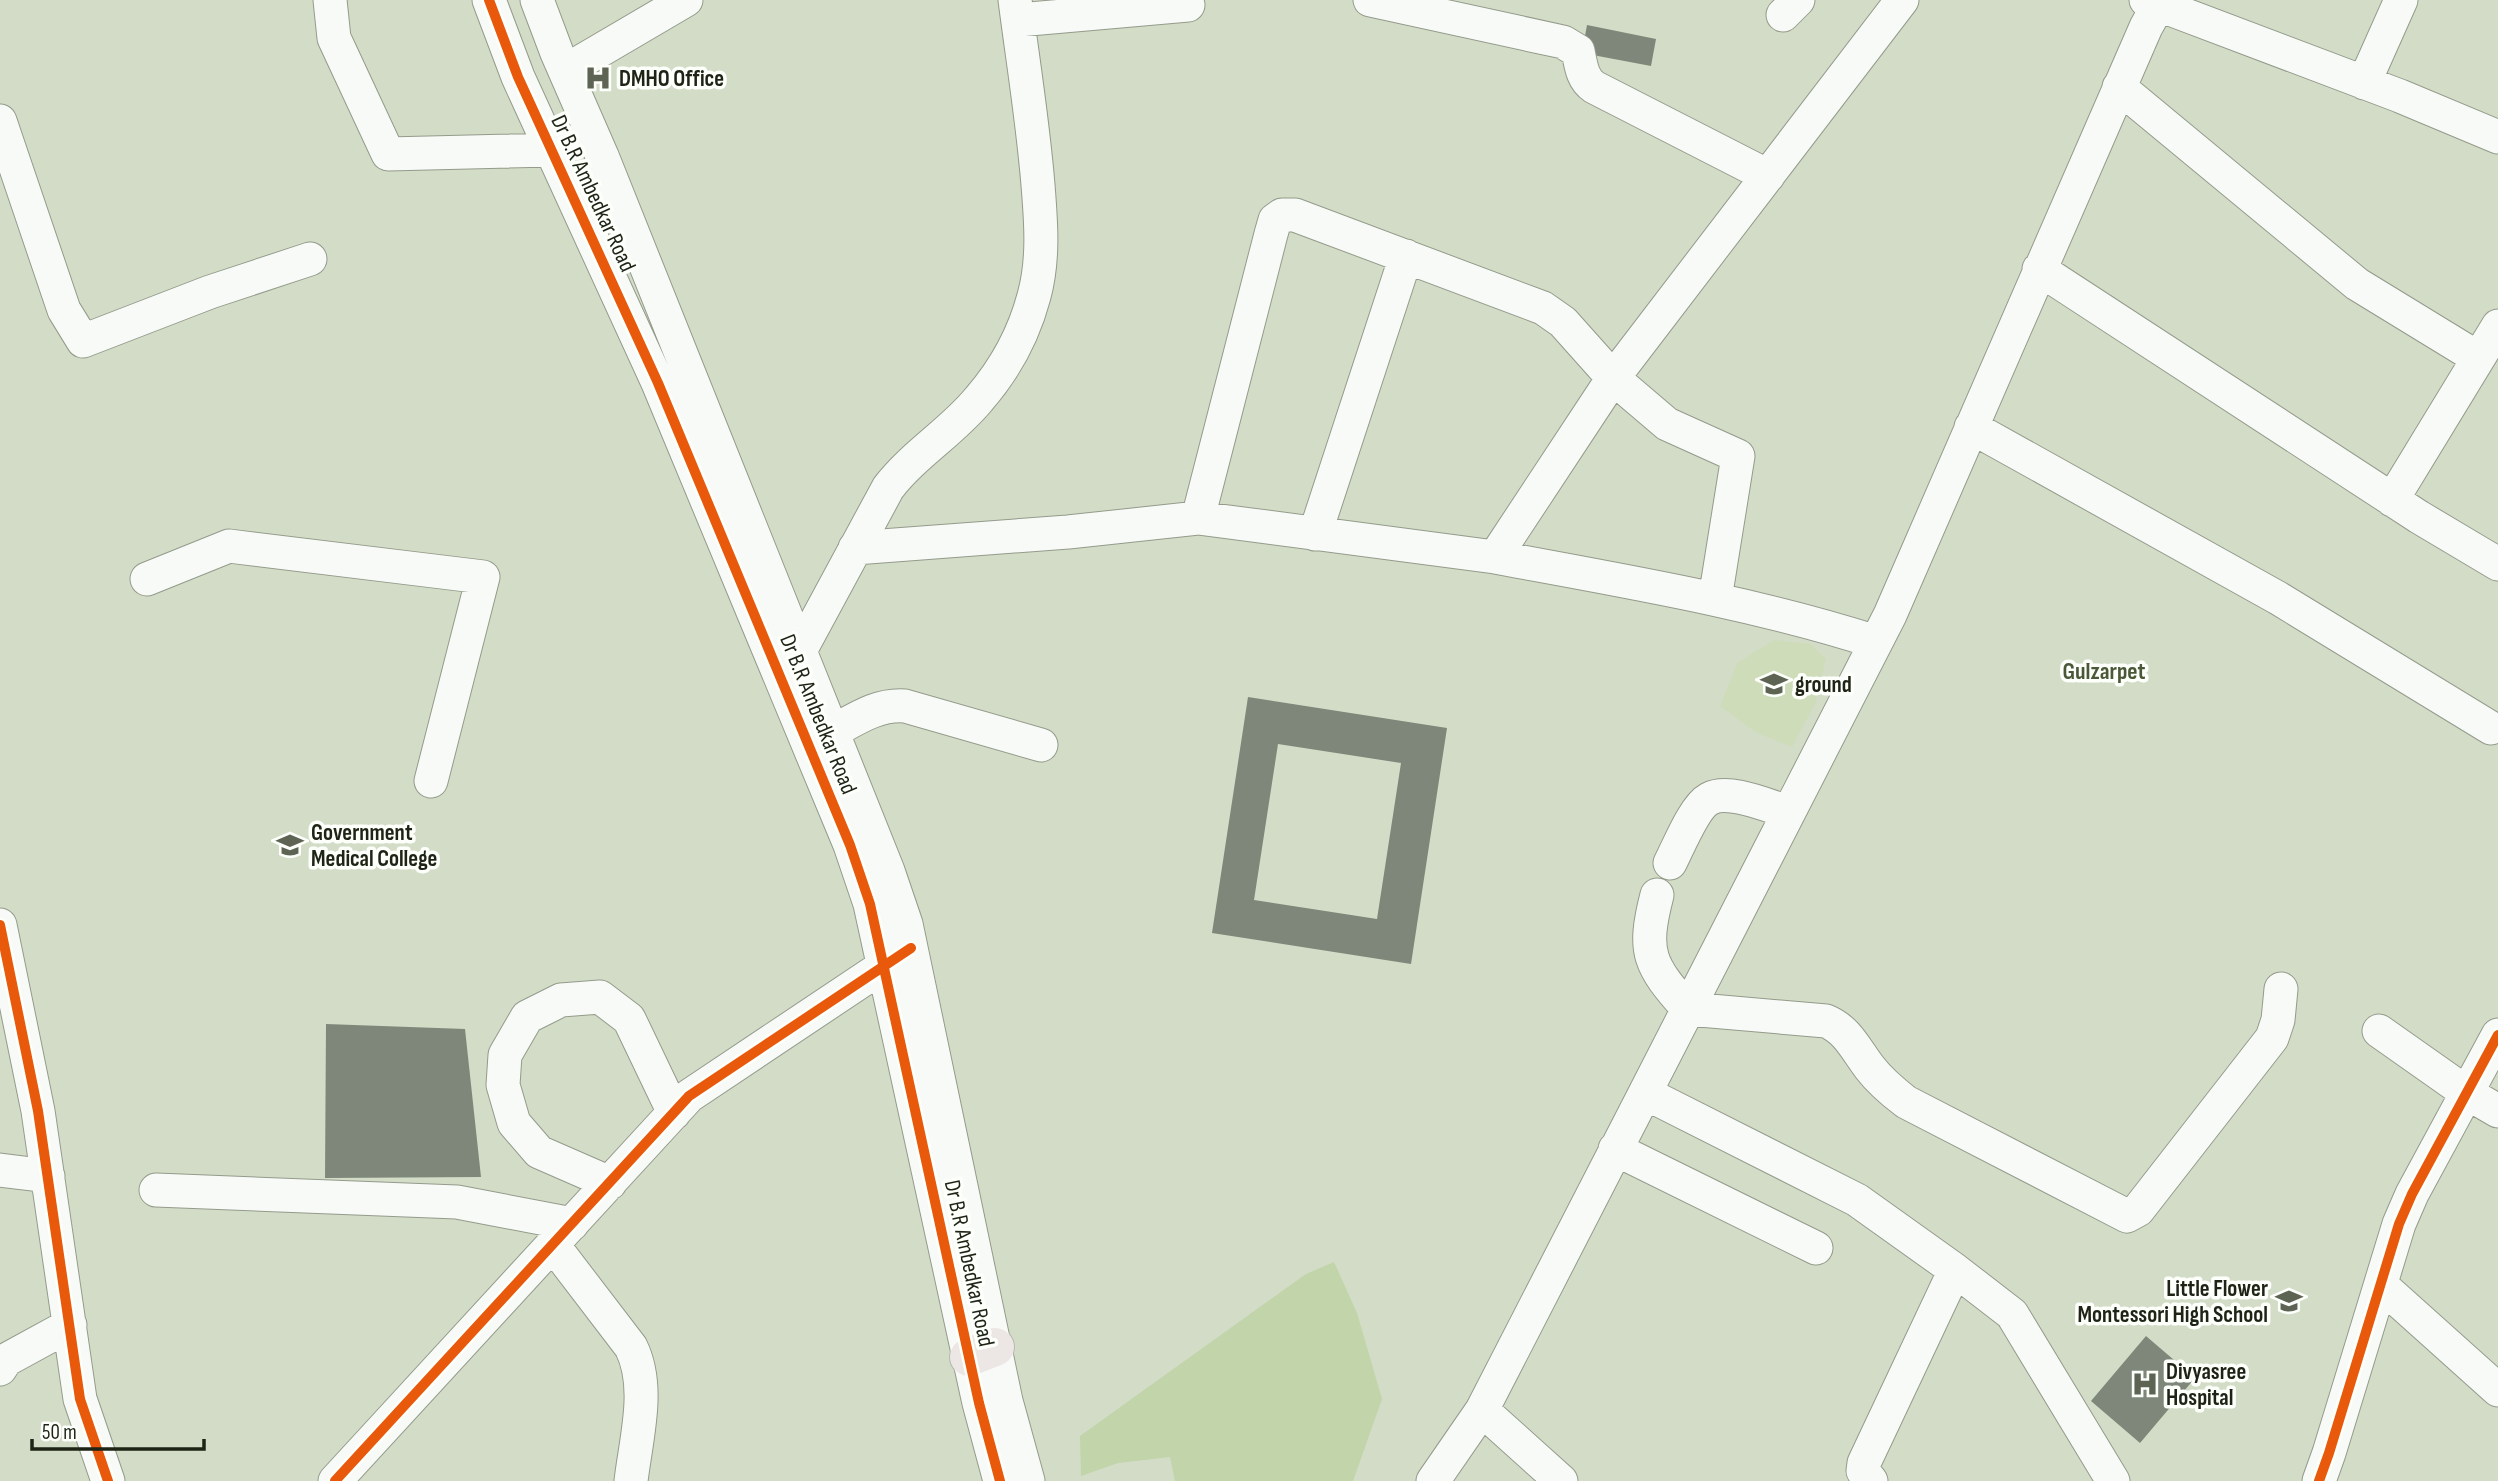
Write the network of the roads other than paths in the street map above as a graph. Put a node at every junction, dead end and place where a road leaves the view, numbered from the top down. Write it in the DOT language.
graph roads {
  1 [pos="330,0"];
  2 [pos="489,0"];
  3 [pos="537,0"];
  4 [pos="686,0"];
  5 [pos="1370,0"];
  6 [pos="1902,0"];
  7 [pos="2400,0"];
  8 [pos="2155,2"];
  9 [pos="1188,5"];
  10 [pos="1017,10"];
  11 [pos="565,71"];
  12 [pos="2364,83"];
  13 [pos="2119,87"];
  14 [pos="0,121"];
  15 [pos="593,135"];
  16 [pos="2498,137"];
  17 [pos="552,150"];
  18 [pos="1768,176"];
  19 [pos="1406,256"];
  20 [pos="310,259"];
  21 [pos="2039,269"];
  22 [pos="2498,326"];
  23 [pos="2478,358"];
  24 [pos="1613,378"];
  25 [pos="1971,427"];
  26 [pos="2392,499"];
  27 [pos="1198,518"];
  28 [pos="1315,534"];
  29 [pos="855,548"];
  30 [pos="1495,557"];
  31 [pos="2498,564"];
  32 [pos="146,579"];
  33 [pos="1715,599"];
  34 [pos="1876,642"];
  35 [pos="788,659"];
  36 [pos="2491,728"];
  37 [pos="832,732"];
  38 [pos="1041,745"];
  39 [pos="431,781"];
  40 [pos="1788,813"];
  41 [pos="1670,863"];
  42 [pos="1657,895"];
  43 [pos="0,925"];
  44 [pos="897,957"];
  45 [pos="2281,989"];
  46 [pos="1688,1009"];
  47 [pos="2379,1031"];
  48 [pos="2498,1035"];
  49 [pos="1645,1093"];
  50 [pos="2466,1093"];
  51 [pos="2498,1111"];
  52 [pos="674,1113"];
  53 [pos="1615,1149"];
  54 [pos="0,1170"];
  55 [pos="48,1176"];
  56 [pos="610,1183"];
  57 [pos="156,1190"];
  58 [pos="563,1235"];
  59 [pos="1816,1248"];
  60 [pos="1955,1270"];
  61 [pos="2381,1285"];
  62 [pos="70,1325"];
  63 [pos="982,1352"];
  64 [pos="0,1369"];
  65 [pos="2498,1390"];
  66 [pos="1482,1410"];
  67 [pos="108,1481"];
  68 [pos="335,1481"];
  69 [pos="631,1481"];
  70 [pos="1000,1481"];
  71 [pos="1028,1481"];
  72 [pos="1433,1481"];
  73 [pos="1561,1481"];
  74 [pos="1871,1481"];
  75 [pos="2113,1481"];
  76 [pos="2319,1481"];
  1 -- 17 [label="street"];
  2 -- 17 [label="street, Dr B.R Ambedkar Road"];
  3 -- 11 [label="street, Dr B.R Ambedkar Road"];
  4 -- 11 [label="street"];
  5 -- 18 [label="street"];
  6 -- 18 [label="street"];
  7 -- 12 [label="street"];
  8 -- 12 [label="street"];
  8 -- 13 [label="street"];
  9 -- 10 [label="street"];
  10 -- 29 [label="street"];
  11 -- 15 [label="street, Dr B.R Ambedkar Road"];
  12 -- 16 [label="street"];
  13 -- 21 [label="street"];
  13 -- 23 [label="street"];
  14 -- 20 [label="street"];
  15 -- 17 [label="street"];
  15 -- 35 [label="street, Dr B.R Ambedkar Road"];
  17 -- 35 [label="street, Dr B.R Ambedkar Road"];
  18 -- 24 [label="street"];
  19 -- 24 [label="street"];
  19 -- 27 [label="street"];
  19 -- 28 [label="street"];
  21 -- 25 [label="street"];
  21 -- 26 [label="street"];
  22 -- 23 [label="street"];
  23 -- 26 [label="street"];
  24 -- 30 [label="street"];
  24 -- 33 [label="street"];
  25 -- 34 [label="street"];
  25 -- 36 [label="street"];
  26 -- 31 [label="street"];
  27 -- 28 [label="street"];
  27 -- 29 [label="street"];
  28 -- 30 [label="street"];
  29 -- 35 [label="street"];
  30 -- 33 [label="street"];
  32 -- 39 [label="street"];
  33 -- 34 [label="street"];
  34 -- 40 [label="street"];
  35 -- 37 [label="street, Dr B.R Ambedkar Road"];
  35 -- 44 [label="street, Dr B.R Ambedkar Road"];
  37 -- 38 [label="street"];
  37 -- 44 [label="street, Dr B.R Ambedkar Road"];
  40 -- 41 [label="street"];
  40 -- 46 [label="street"];
  42 -- 46 [label="street"];
  43 -- 55 [label="street"];
  44 -- 52 [label="street"];
  44 -- 63 [label="street, Dr B.R Ambedkar Road"];
  45 -- 46 [label="street"];
  46 -- 49 [label="street"];
  47 -- 50 [label="street"];
  48 -- 50 [label="street"];
  49 -- 53 [label="street"];
  49 -- 60 [label="street"];
  50 -- 51 [label="street"];
  50 -- 61 [label="street"];
  52 -- 56 [label="street"];
  52 -- 56 [label="street"];
  53 -- 59 [label="street"];
  53 -- 66 [label="street"];
  54 -- 55 [label="street"];
  55 -- 62 [label="street"];
  56 -- 58 [label="street"];
  57 -- 58 [label="street"];
  58 -- 68 [label="street"];
  58 -- 69 [label="street"];
  60 -- 74 [label="street"];
  60 -- 75 [label="street"];
  61 -- 65 [label="street"];
  61 -- 76 [label="street"];
  62 -- 64 [label="street"];
  62 -- 67 [label="street"];
  63 -- 70 [label="street, Dr B.R Ambedkar Road"];
  63 -- 71 [label="street, Dr B.R Ambedkar Road"];
  66 -- 72 [label="street"];
  66 -- 73 [label="street"];
}
